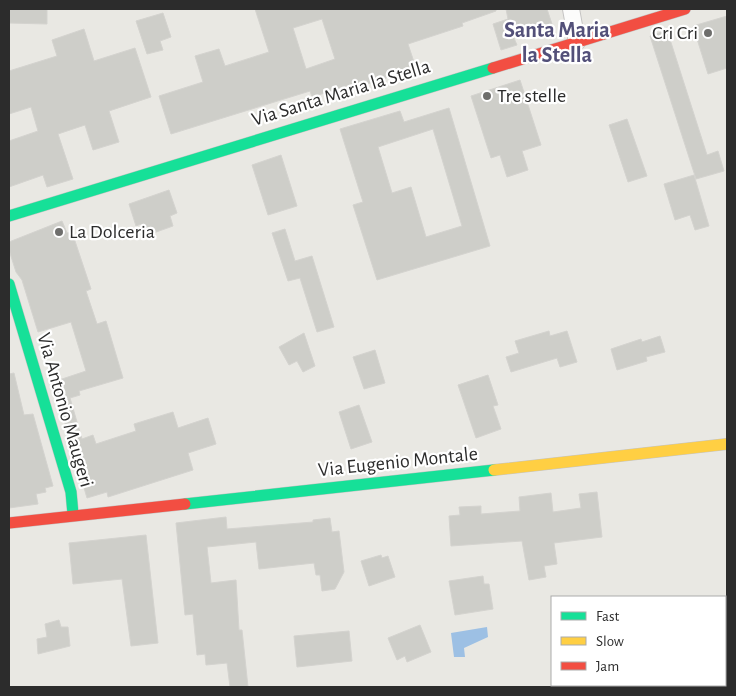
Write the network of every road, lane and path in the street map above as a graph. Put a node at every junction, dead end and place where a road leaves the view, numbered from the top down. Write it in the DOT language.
graph roads {
  1 [pos="570,9"];
  2 [pos="685,9"];
  3 [pos="577,42"];
  4 [pos="9,216"];
  5 [pos="9,284"];
  6 [pos="727,444"];
  7 [pos="72,514"];
  8 [pos="9,523"];
  1 -- 3 [label="street"];
  2 -- 3 [label="street, Via Santa Maria la Stella"];
  3 -- 4 [label="street, Via Santa Maria la Stella"];
  5 -- 7 [label="street, Via Antonio Maugeri"];
  6 -- 7 [label="street, Via Eugenio Montale"];
  7 -- 8 [label="street, Via Antonio Maugeri"];
}
